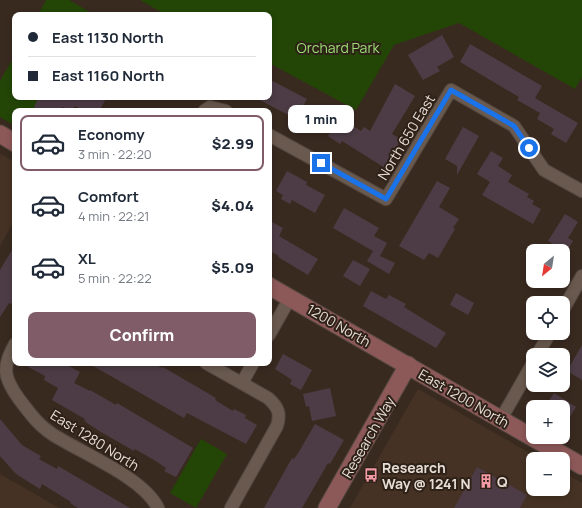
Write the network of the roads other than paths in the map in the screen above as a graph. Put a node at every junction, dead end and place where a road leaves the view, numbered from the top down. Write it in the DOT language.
graph roads {
  1 [pos="0,134"];
  2 [pos="272,137"];
  3 [pos="12,141"];
  4 [pos="582,191"];
  5 [pos="582,276"];
  6 [pos="272,288"];
  7 [pos="570,297"];
  8 [pos="290,298"];
  9 [pos="272,330"];
  10 [pos="12,350"];
  11 [pos="211,366"];
  12 [pos="251,366"];
  13 [pos="408,366"];
  14 [pos="526,375"];
  15 [pos="242,383"];
  16 [pos="501,419"];
  17 [pos="582,466"];
  18 [pos="158,508"];
  19 [pos="231,508"];
  20 [pos="327,508"];
  1 -- 3 [label="street"];
  2 -- 4 [label="street, North 650 East"];
  5 -- 7 [label="street"];
  6 -- 8 [label="street, 1200 North"];
  8 -- 9 [label="street"];
  8 -- 13 [label="street, 1200 North"];
  10 -- 18 [label="street, East 1280 North"];
  11 -- 15 [label="street"];
  12 -- 15 [label="street"];
  13 -- 16 [label="street, East 1200 North"];
  13 -- 20 [label="street, Research Way"];
  14 -- 16 [label="street"];
  15 -- 19 [label="street"];
  16 -- 17 [label="street, East 1200 North"];
}
